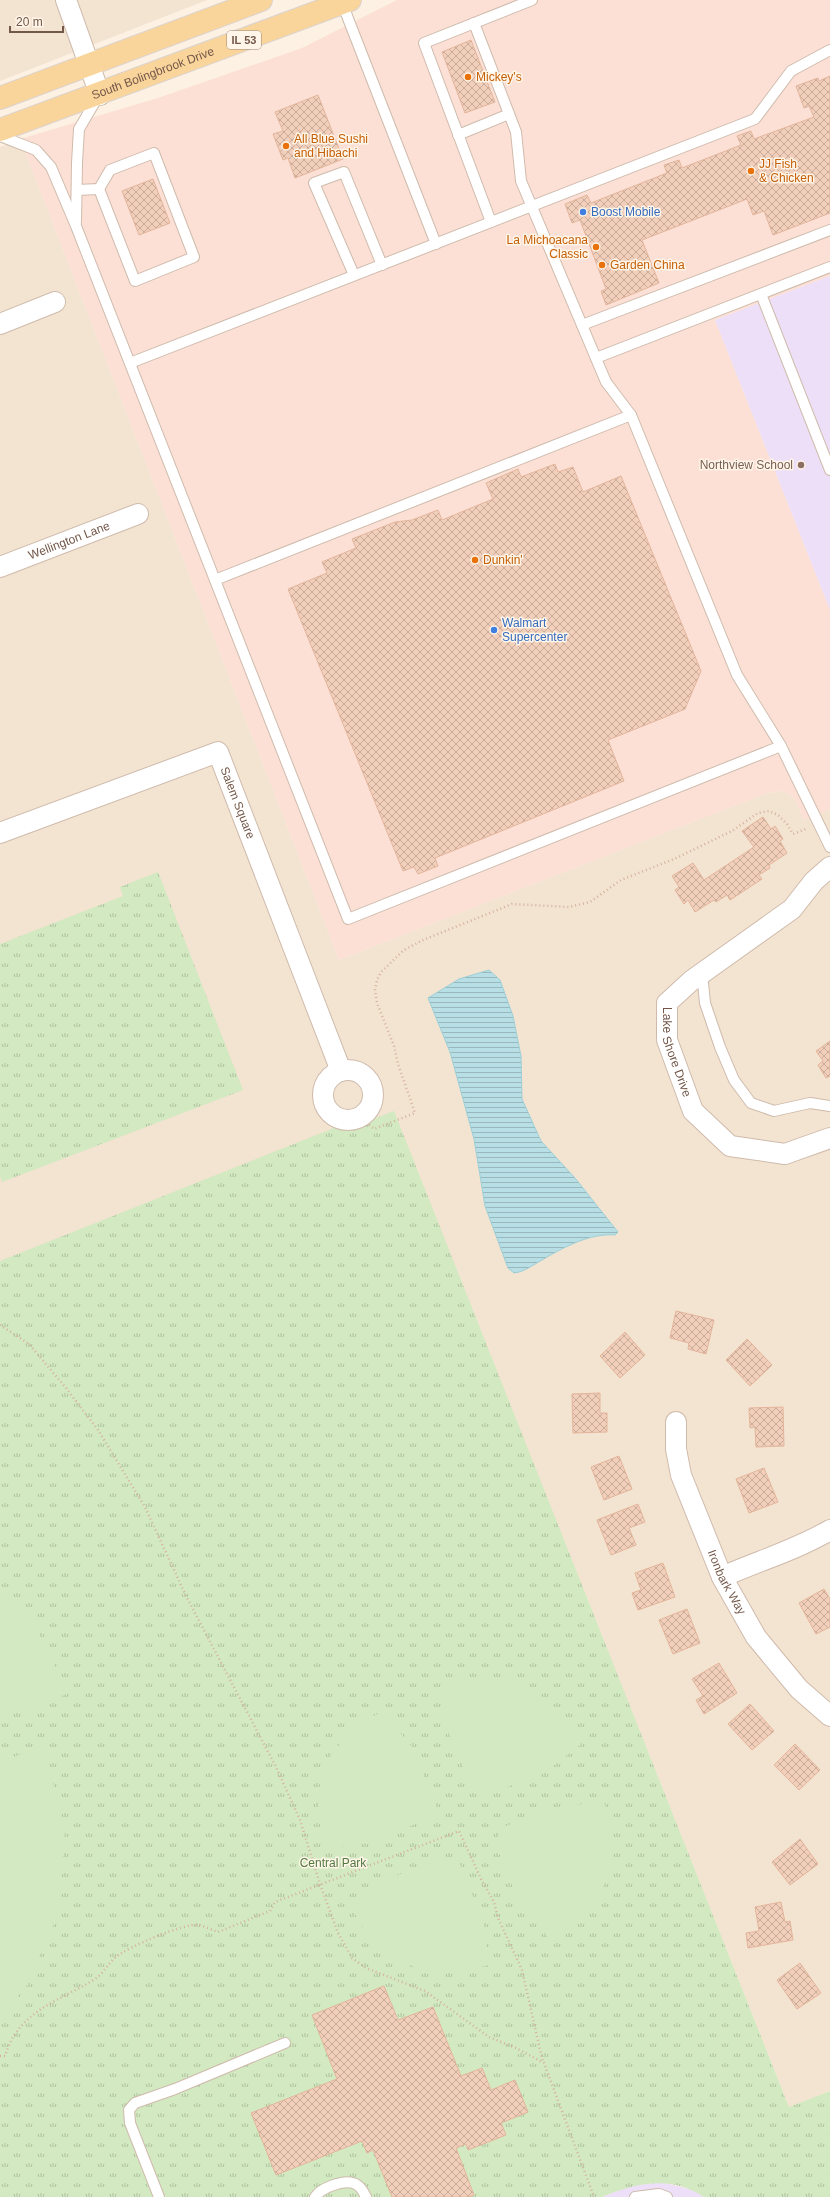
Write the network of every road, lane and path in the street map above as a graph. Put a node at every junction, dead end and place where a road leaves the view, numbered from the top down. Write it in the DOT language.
graph roads {
  1 [pos="66,0"];
  2 [pos="261,0"];
  3 [pos="532,0"];
  4 [pos="344,1"];
  5 [pos="474,23"];
  6 [pos="830,50"];
  7 [pos="88,63"];
  8 [pos="100,95"];
  9 [pos="0,98"];
  10 [pos="509,114"];
  11 [pos="0,130"];
  12 [pos="458,135"];
  13 [pos="0,136"];
  14 [pos="99,189"];
  15 [pos="76,190"];
  16 [pos="533,206"];
  17 [pos="491,222"];
  18 [pos="76,226"];
  19 [pos="830,230"];
  20 [pos="436,244"];
  21 [pos="382,265"];
  22 [pos="830,267"];
  23 [pos="354,276"];
  24 [pos="761,294"];
  25 [pos="55,302"];
  26 [pos="0,324"];
  27 [pos="582,325"];
  28 [pos="596,358"];
  29 [pos="130,363"];
  30 [pos="631,415"];
  31 [pos="830,470"];
  32 [pos="138,514"];
  33 [pos="0,567"];
  34 [pos="215,580"];
  35 [pos="781,746"];
  36 [pos="818,824"];
  37 [pos="0,833"];
  38 [pos="830,847"];
  39 [pos="830,867"];
  40 [pos="702,973"];
  41 [pos="341,1071"];
  42 [pos="830,1106"];
  43 [pos="360,1117"];
  44 [pos="830,1138"];
  45 [pos="0,1325"];
  46 [pos="676,1422"];
  47 [pos="830,1530"];
  48 [pos="722,1577"];
  49 [pos="830,1716"];
  50 [pos="320,1884"];
  51 [pos="285,2043"];
  52 [pos="0,2056"];
  53 [pos="544,2063"];
  54 [pos="160,2197"];
  55 [pos="315,2197"];
  56 [pos="366,2197"];
  57 [pos="594,2197"];
  58 [pos="635,2197"];
  59 [pos="667,2197"];
  1 -- 7 [label="street"];
  2 -- 7 [label="main road, IL 53"];
  3 -- 5 [label="lane"];
  4 -- 8 [label="main road, South Bolingbrook Drive / IL 53"];
  4 -- 20 [label="lane"];
  5 -- 10 [label="lane"];
  5 -- 12 [label="lane"];
  6 -- 16 [label="lane"];
  7 -- 8 [label="street"];
  7 -- 9 [label="main road, IL 53"];
  8 -- 11 [label="main road, South Bolingbrook Drive / IL 53"];
  8 -- 15 [label="lane"];
  10 -- 12 [label="lane"];
  10 -- 16 [label="lane"];
  12 -- 17 [label="lane"];
  13 -- 18 [label="lane"];
  14 -- 14 [label="lane"];
  14 -- 15 [label="lane"];
  15 -- 18 [label="lane"];
  16 -- 17 [label="lane"];
  16 -- 27 [label="lane"];
  17 -- 20 [label="lane"];
  18 -- 29 [label="lane"];
  19 -- 27 [label="lane"];
  20 -- 21 [label="lane"];
  21 -- 23 [label="lane"];
  21 -- 23 [label="lane"];
  22 -- 24 [label="lane"];
  23 -- 29 [label="lane"];
  24 -- 28 [label="lane"];
  24 -- 31 [label="lane"];
  25 -- 26 [label="street"];
  27 -- 28 [label="lane"];
  28 -- 30 [label="lane"];
  29 -- 34 [label="lane"];
  30 -- 34 [label="lane"];
  30 -- 35 [label="lane"];
  32 -- 33 [label="street, Wellington Lane"];
  34 -- 35 [label="lane"];
  35 -- 36 [label="lane"];
  36 -- 38 [label="lane"];
  36 -- 43 [label="path"];
  37 -- 41 [label="street, Salem Square"];
  39 -- 40 [label="street, Lake Shore Drive"];
  40 -- 42 [label="lane"];
  40 -- 44 [label="street, Lake Shore Drive"];
  41 -- 43 [label="street"];
  41 -- 43 [label="street"];
  45 -- 50 [label="path"];
  46 -- 48 [label="street, Ironbark Way"];
  47 -- 48 [label="street"];
  48 -- 49 [label="street, Ironbark Way"];
  50 -- 52 [label="path"];
  50 -- 53 [label="path"];
  50 -- 53 [label="path"];
  51 -- 54 [label="lane"];
  53 -- 57 [label="path"];
  55 -- 56 [label="lane"];
  58 -- 59 [label="lane"];
}
